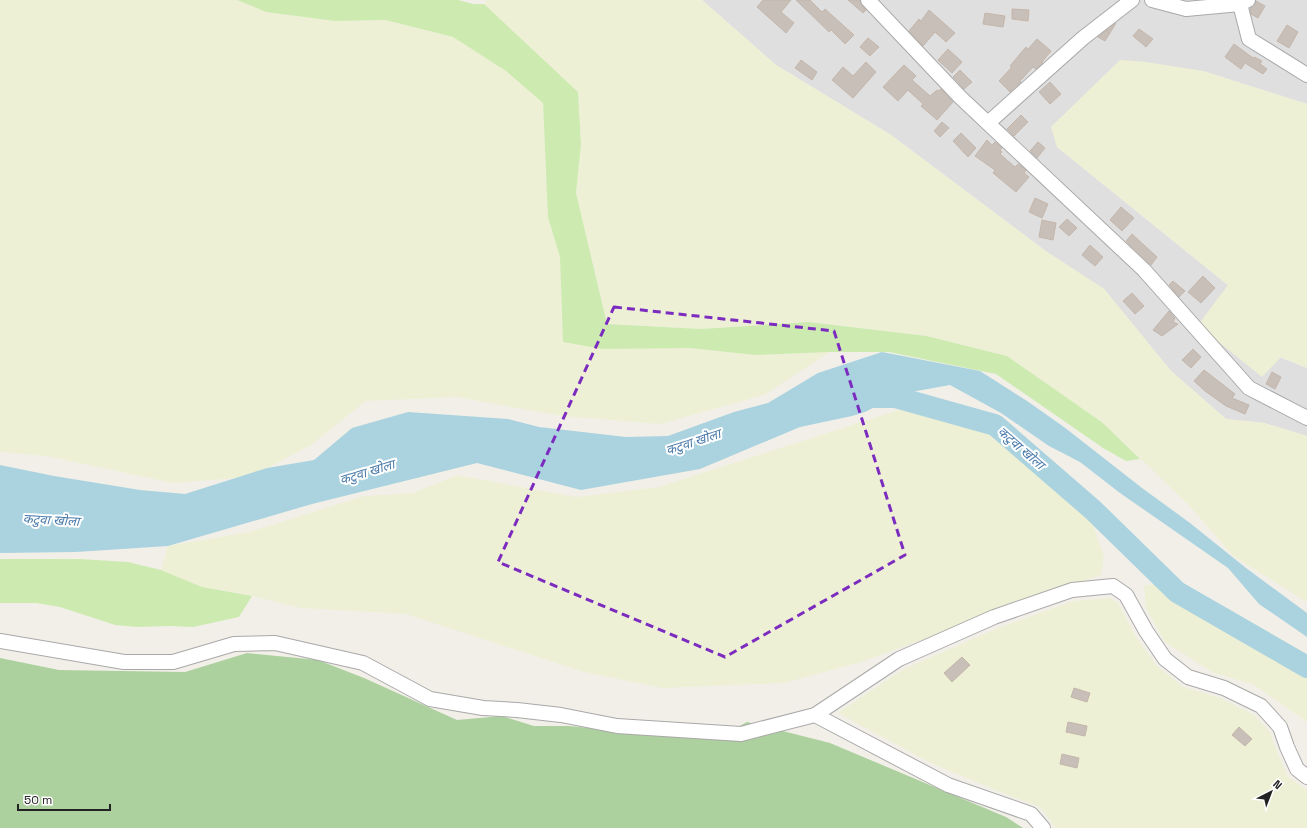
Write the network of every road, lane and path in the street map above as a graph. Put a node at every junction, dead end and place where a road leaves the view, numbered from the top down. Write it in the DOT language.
graph roads {
  1 [pos="868,0"];
  2 [pos="1132,0"];
  3 [pos="1152,0"];
  4 [pos="1244,2"];
  5 [pos="1307,75"];
  6 [pos="988,123"];
  7 [pos="1307,418"];
  8 [pos="0,641"];
  9 [pos="815,715"];
  10 [pos="1307,777"];
  11 [pos="1043,828"];
  1 -- 6 [label="street"];
  2 -- 6 [label="street"];
  3 -- 4 [label="street"];
  4 -- 5 [label="street"];
  6 -- 7 [label="street"];
  8 -- 9 [label="street"];
  9 -- 10 [label="street"];
  9 -- 11 [label="street"];
}
